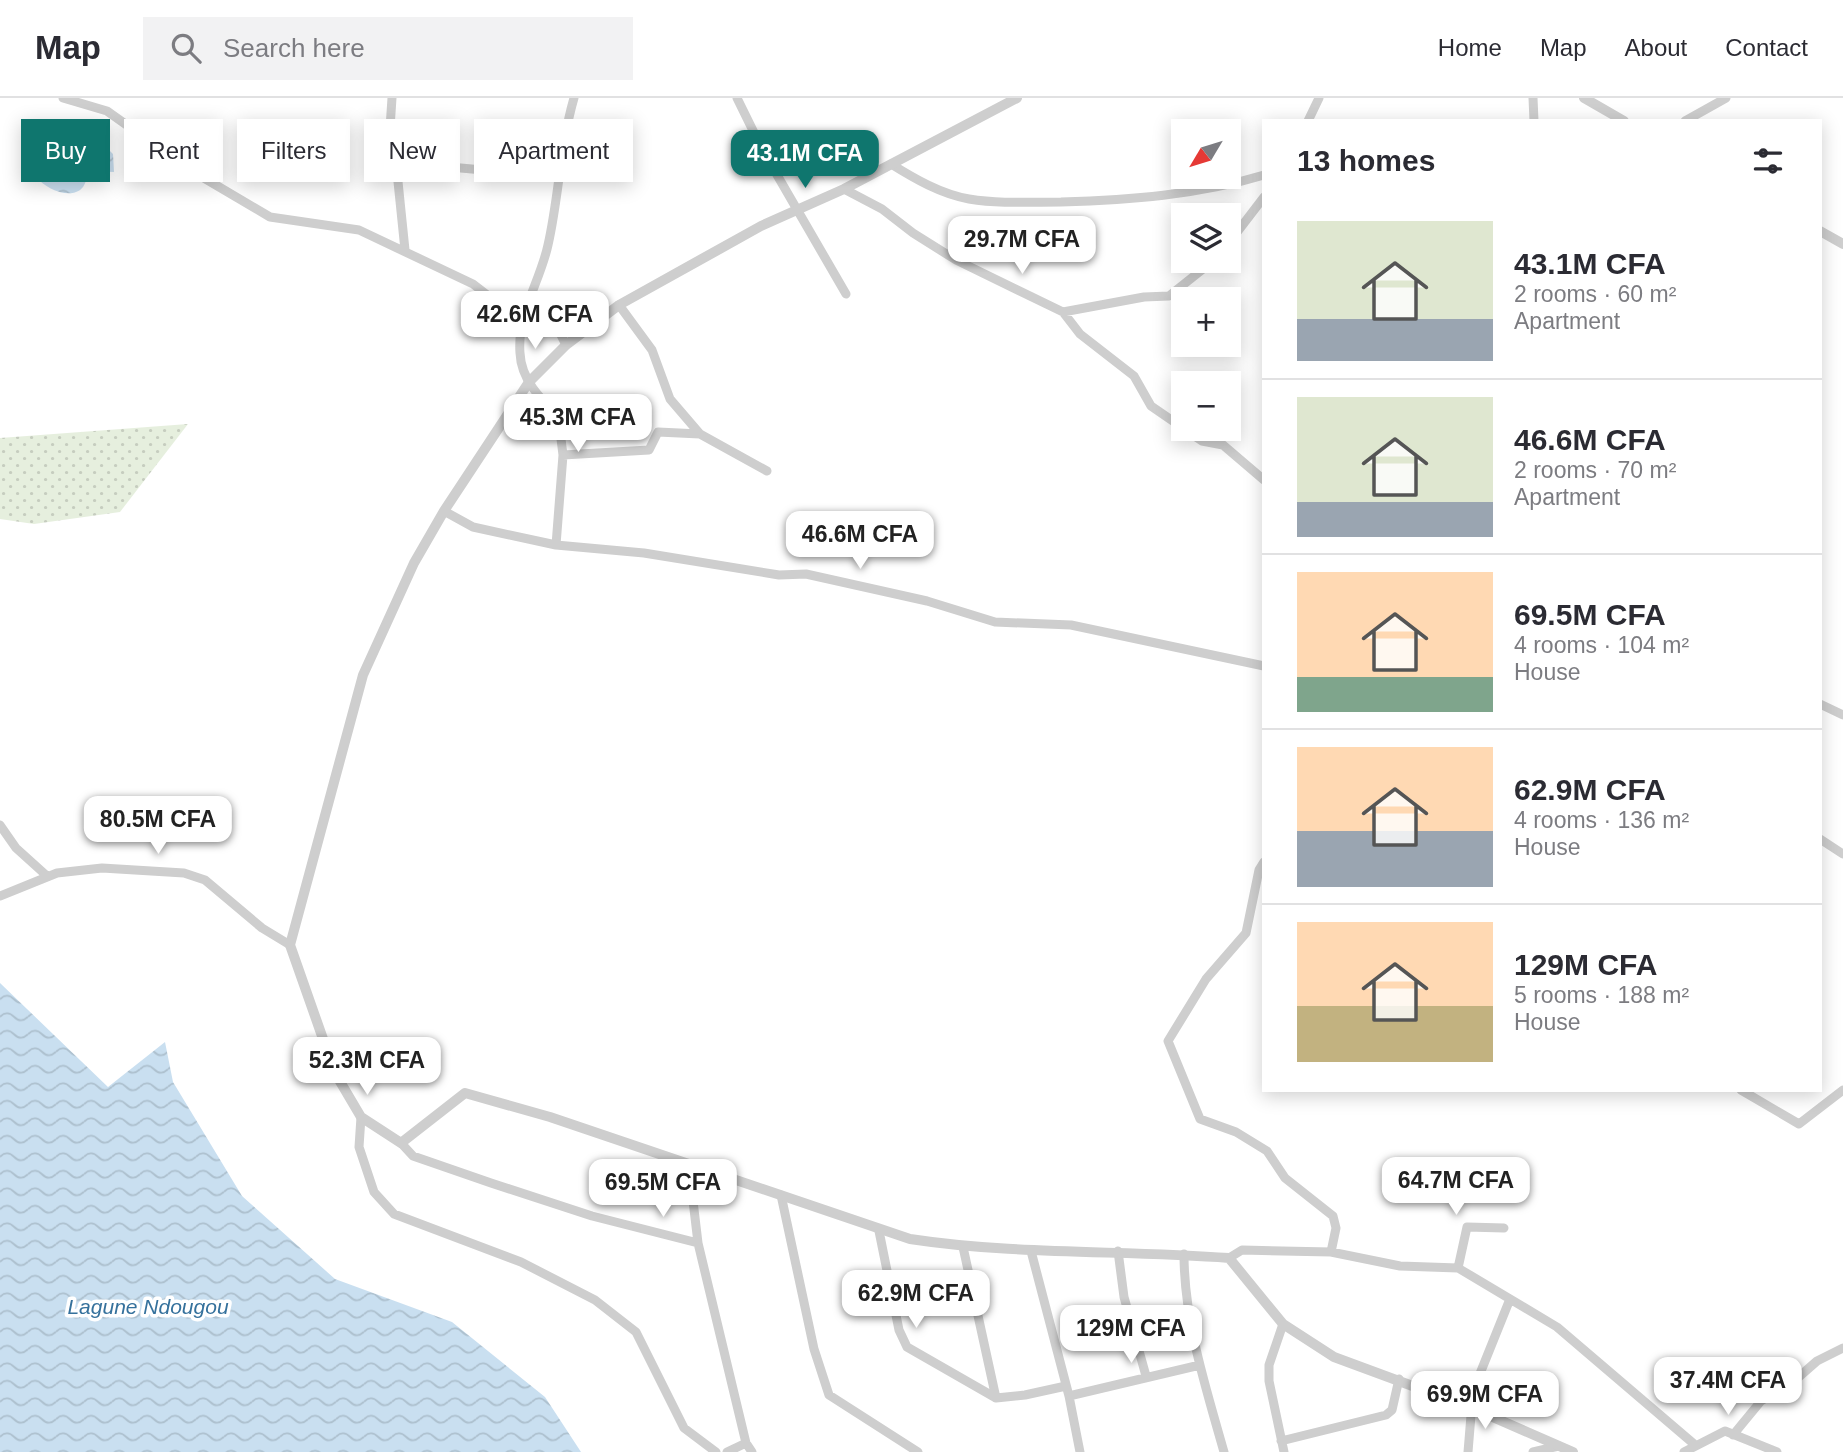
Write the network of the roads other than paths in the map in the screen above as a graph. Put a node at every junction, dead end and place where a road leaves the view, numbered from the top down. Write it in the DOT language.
graph roads {
  1 [pos="63,98"];
  2 [pos="392,98"];
  3 [pos="573,98"];
  4 [pos="737,98"];
  5 [pos="1016,98"];
  6 [pos="1319,98"];
  7 [pos="1533,98"];
  8 [pos="1584,98"];
  9 [pos="1726,98"];
  10 [pos="391,119"];
  11 [pos="569,119"];
  12 [pos="1309,119"];
  13 [pos="1534,119"];
  14 [pos="1621,119"];
  15 [pos="1689,119"];
  16 [pos="891,164"];
  17 [pos="1262,176"];
  18 [pos="398,182"];
  19 [pos="557,182"];
  20 [pos="844,189"];
  21 [pos="1262,200"];
  22 [pos="799,208"];
  23 [pos="1241,227"];
  24 [pos="1822,232"];
  25 [pos="1843,244"];
  26 [pos="405,250"];
  27 [pos="1198,273"];
  28 [pos="846,295"];
  29 [pos="620,304"];
  30 [pos="1063,312"];
  31 [pos="522,322"];
  32 [pos="566,345"];
  33 [pos="529,382"];
  34 [pos="1171,419"];
  35 [pos="700,434"];
  36 [pos="1202,441"];
  37 [pos="563,455"];
  38 [pos="767,471"];
  39 [pos="1262,478"];
  40 [pos="444,510"];
  41 [pos="556,545"];
  42 [pos="1262,666"];
  43 [pos="1822,705"];
  44 [pos="1843,715"];
  45 [pos="0,825"];
  46 [pos="1822,840"];
  47 [pos="1843,854"];
  48 [pos="1262,865"];
  49 [pos="47,876"];
  50 [pos="0,896"];
  51 [pos="290,945"];
  52 [pos="1843,1090"];
  53 [pos="1744,1092"];
  54 [pos="361,1117"];
  55 [pos="401,1143"];
  56 [pos="689,1167"];
  57 [pos="781,1195"];
  58 [pos="1504,1228"];
  59 [pos="879,1231"];
  60 [pos="698,1243"];
  61 [pos="963,1247"];
  62 [pos="1031,1251"];
  63 [pos="1118,1251"];
  64 [pos="1332,1252"];
  65 [pos="1184,1254"];
  66 [pos="1230,1258"];
  67 [pos="1458,1268"];
  68 [pos="1510,1299"];
  69 [pos="1283,1324"];
  70 [pos="1843,1348"];
  71 [pos="1200,1365"];
  72 [pos="1146,1376"];
  73 [pos="1399,1379"];
  74 [pos="1066,1386"];
  75 [pos="1069,1396"];
  76 [pos="996,1398"];
  77 [pos="1472,1408"];
  78 [pos="1733,1435"];
  79 [pos="1281,1441"];
  80 [pos="746,1443"];
  81 [pos="1694,1444"];
  82 [pos="1559,1446"];
  83 [pos="716,1452"];
  84 [pos="727,1452"];
  85 [pos="752,1452"];
  86 [pos="918,1452"];
  87 [pos="1080,1452"];
  88 [pos="1224,1452"];
  89 [pos="1284,1452"];
  90 [pos="1468,1452"];
  91 [pos="1533,1452"];
  92 [pos="1573,1452"];
  93 [pos="1684,1452"];
  94 [pos="1777,1452"];
  1 -- 26 [label="street"];
  2 -- 10 [label="street"];
  3 -- 11 [label="street"];
  4 -- 22 [label="street"];
  5 -- 16 [label="street"];
  6 -- 12 [label="street"];
  7 -- 13 [label="street"];
  8 -- 14 [label="street"];
  9 -- 15 [label="street"];
  16 -- 17 [label="street"];
  16 -- 20 [label="street"];
  18 -- 26 [label="street"];
  19 -- 31 [label="street"];
  20 -- 22 [label="street"];
  20 -- 30 [label="street"];
  21 -- 23 [label="street"];
  22 -- 28 [label="street"];
  22 -- 29 [label="street"];
  24 -- 25 [label="street"];
  26 -- 31 [label="street"];
  27 -- 30 [label="street"];
  29 -- 32 [label="street"];
  29 -- 35 [label="street"];
  30 -- 34 [label="street"];
  31 -- 32 [label="street"];
  31 -- 33 [label="street"];
  32 -- 33 [label="street"];
  33 -- 37 [label="street"];
  33 -- 40 [label="street"];
  35 -- 37 [label="street"];
  35 -- 38 [label="street"];
  36 -- 39 [label="street"];
  37 -- 41 [label="street"];
  40 -- 41 [label="street"];
  40 -- 51 [label="street"];
  41 -- 42 [label="street"];
  43 -- 44 [label="street"];
  45 -- 49 [label="street"];
  46 -- 47 [label="street"];
  48 -- 64 [label="street"];
  49 -- 50 [label="street"];
  49 -- 51 [label="street"];
  51 -- 54 [label="street"];
  52 -- 53 [label="street"];
  54 -- 55 [label="street"];
  54 -- 83 [label="street"];
  55 -- 56 [label="street"];
  55 -- 60 [label="street"];
  56 -- 57 [label="street"];
  56 -- 60 [label="street"];
  57 -- 59 [label="street"];
  57 -- 86 [label="street"];
  58 -- 67 [label="street"];
  59 -- 61 [label="street"];
  59 -- 76 [label="street"];
  60 -- 80 [label="street"];
  61 -- 62 [label="street"];
  61 -- 76 [label="street"];
  62 -- 63 [label="street"];
  62 -- 74 [label="street"];
  63 -- 65 [label="street"];
  63 -- 72 [label="street"];
  64 -- 66 [label="street"];
  64 -- 67 [label="street"];
  65 -- 66 [label="street"];
  65 -- 71 [label="street"];
  66 -- 69 [label="street"];
  67 -- 68 [label="street"];
  68 -- 77 [label="street"];
  68 -- 81 [label="street"];
  69 -- 73 [label="street"];
  69 -- 79 [label="street"];
  70 -- 78 [label="street"];
  71 -- 72 [label="street"];
  71 -- 88 [label="street"];
  72 -- 75 [label="street"];
  73 -- 77 [label="street"];
  73 -- 79 [label="street"];
  74 -- 75 [label="street"];
  74 -- 76 [label="street"];
  75 -- 87 [label="street"];
  77 -- 82 [label="street"];
  77 -- 90 [label="street"];
  78 -- 81 [label="street"];
  78 -- 94 [label="street"];
  79 -- 89 [label="street"];
  80 -- 84 [label="street"];
  80 -- 85 [label="street"];
  81 -- 93 [label="street"];
  82 -- 91 [label="street"];
  82 -- 92 [label="street"];
}
